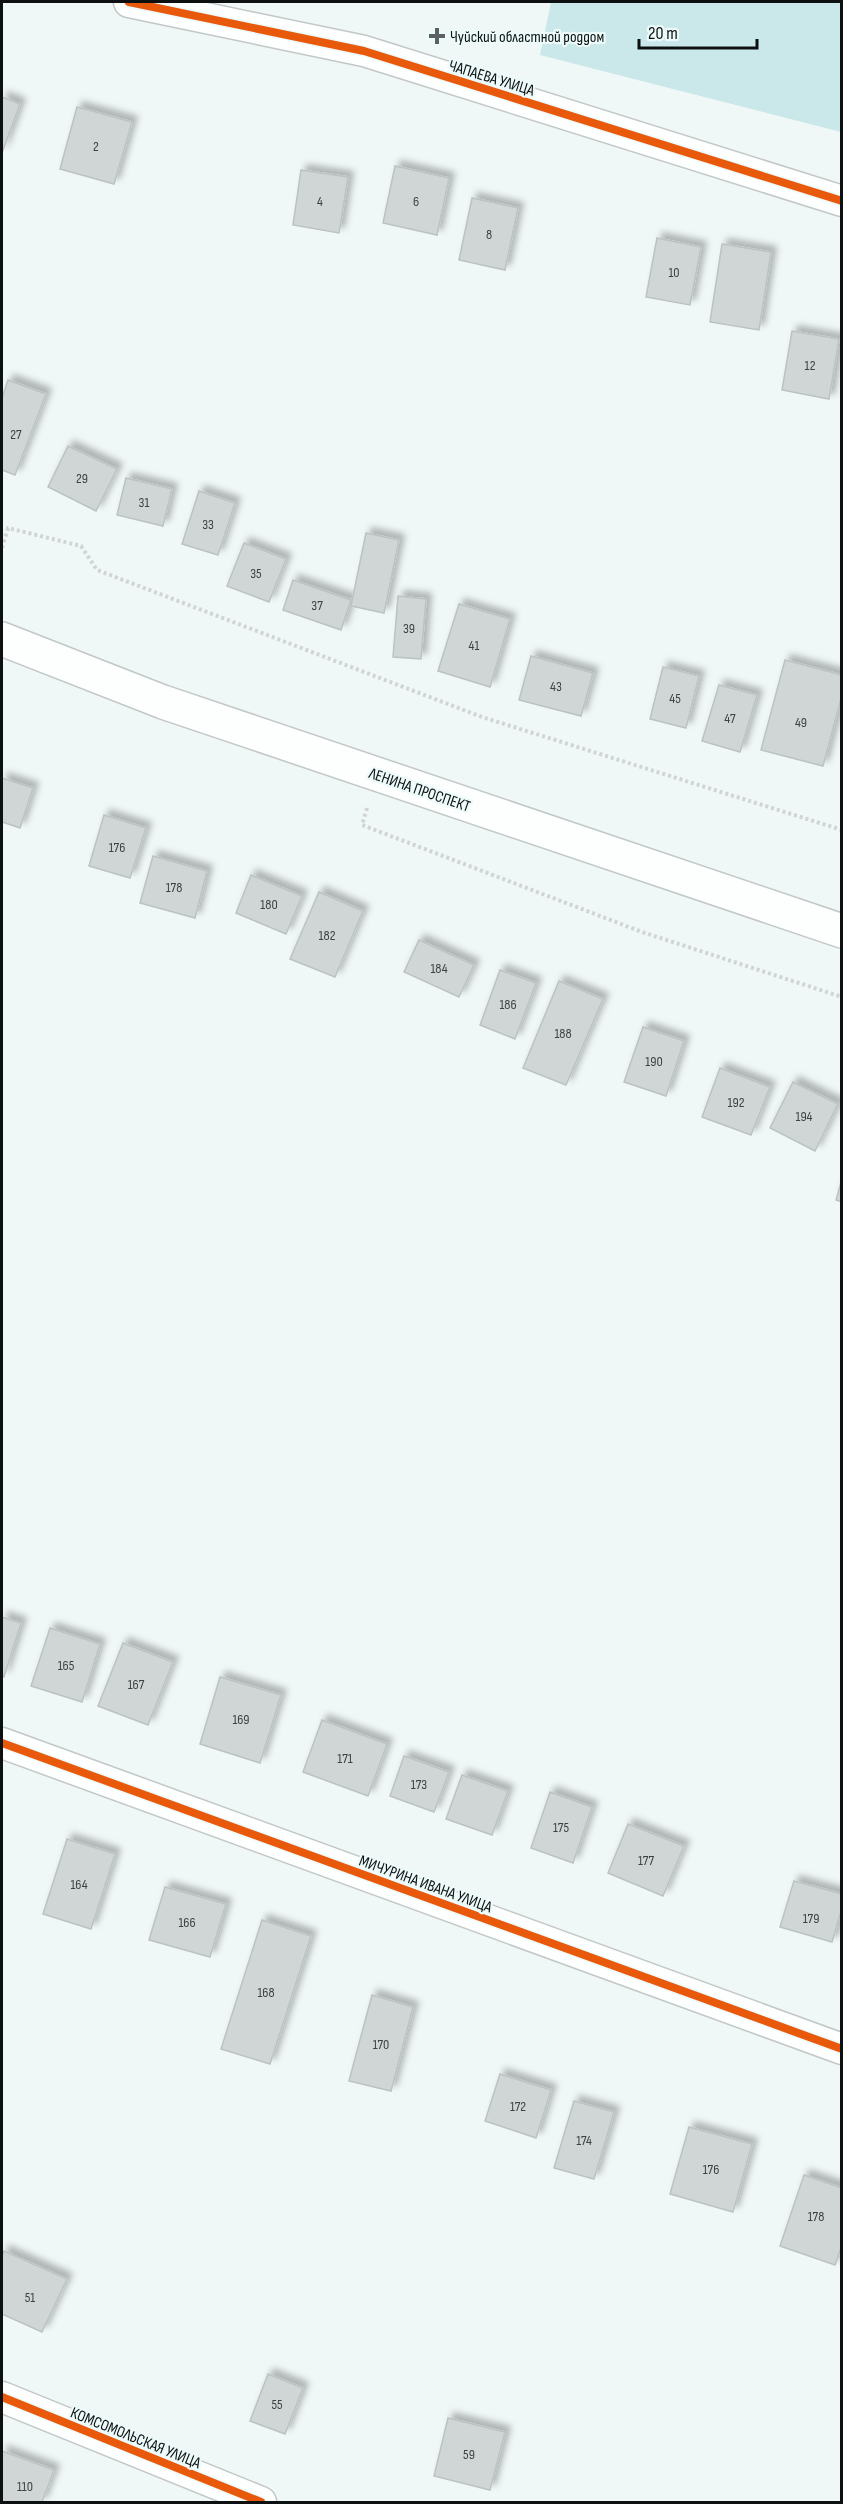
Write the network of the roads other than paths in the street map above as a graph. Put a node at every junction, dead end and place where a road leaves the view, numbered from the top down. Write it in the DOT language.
graph roads {
  1 [pos="129,2"];
  2 [pos="842,201"];
  3 [pos="2,639"];
  4 [pos="842,931"];
  5 [pos="2,1743"];
  6 [pos="842,2049"];
  7 [pos="2,2397"];
  8 [pos="261,2502"];
  1 -- 2 [label="street, ЧАПАЕВА УЛИЦА"];
  3 -- 4 [label="main road, ЛЕНИНА ПРОСПЕКТ"];
  5 -- 6 [label="street, МИЧУРИНА ИВАНА УЛИЦА"];
  7 -- 8 [label="street, КОМСОМОЛЬСКАЯ УЛИЦА"];
}
